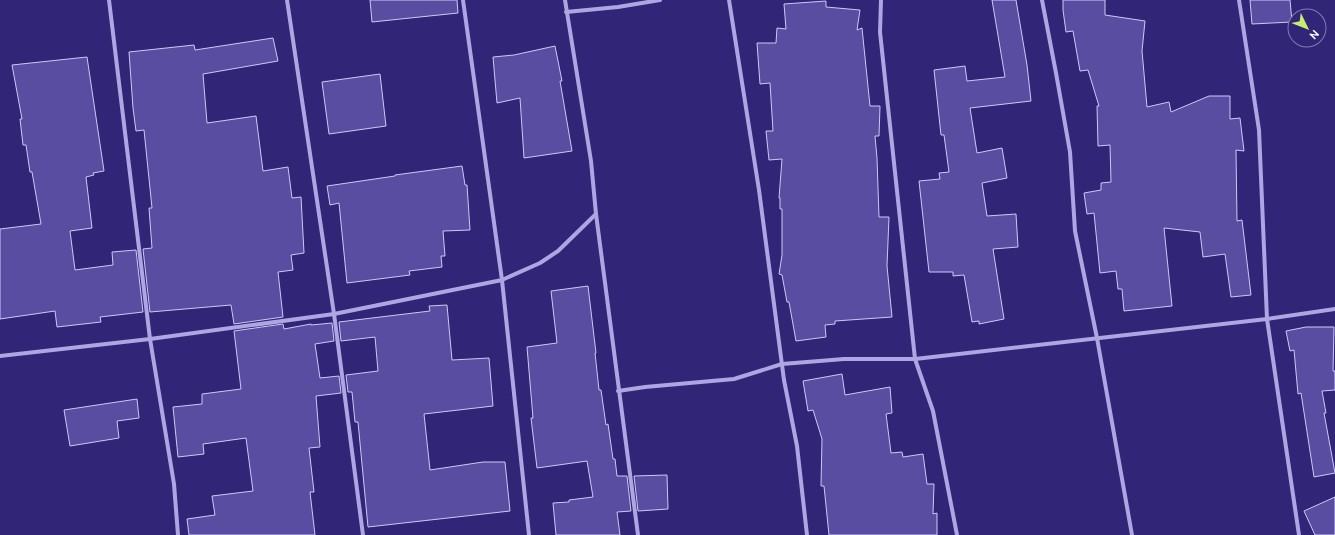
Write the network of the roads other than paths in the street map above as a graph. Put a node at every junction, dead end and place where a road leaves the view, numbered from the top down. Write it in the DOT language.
graph roads {
  1 [pos="109,0"];
  2 [pos="287,0"];
  3 [pos="463,0"];
  4 [pos="565,0"];
  5 [pos="660,0"];
  6 [pos="729,0"];
  7 [pos="881,0"];
  8 [pos="1042,0"];
  9 [pos="1239,0"];
  10 [pos="566,12"];
  11 [pos="596,214"];
  12 [pos="502,280"];
  13 [pos="1335,309"];
  14 [pos="334,314"];
  15 [pos="1267,319"];
  16 [pos="1097,338"];
  17 [pos="150,339"];
  18 [pos="0,356"];
  19 [pos="915,359"];
  20 [pos="782,364"];
  21 [pos="618,392"];
  22 [pos="178,535"];
  23 [pos="363,535"];
  24 [pos="529,535"];
  25 [pos="638,535"];
  26 [pos="807,535"];
  27 [pos="957,535"];
  28 [pos="1132,535"];
  29 [pos="1299,535"];
  1 -- 17 [label="street"];
  2 -- 14 [label="street"];
  3 -- 12 [label="street"];
  4 -- 10 [label="street"];
  5 -- 10 [label="street"];
  6 -- 20 [label="street"];
  7 -- 19 [label="street"];
  8 -- 16 [label="street"];
  9 -- 15 [label="street"];
  10 -- 11 [label="street"];
  11 -- 12 [label="street"];
  11 -- 21 [label="street"];
  12 -- 14 [label="street"];
  12 -- 24 [label="street"];
  13 -- 15 [label="street"];
  14 -- 17 [label="street"];
  14 -- 23 [label="street"];
  15 -- 16 [label="street"];
  15 -- 29 [label="street"];
  16 -- 19 [label="street"];
  16 -- 28 [label="street"];
  17 -- 18 [label="street"];
  17 -- 22 [label="street"];
  19 -- 20 [label="street"];
  19 -- 27 [label="street"];
  20 -- 21 [label="street"];
  20 -- 26 [label="street"];
  21 -- 25 [label="street"];
}
